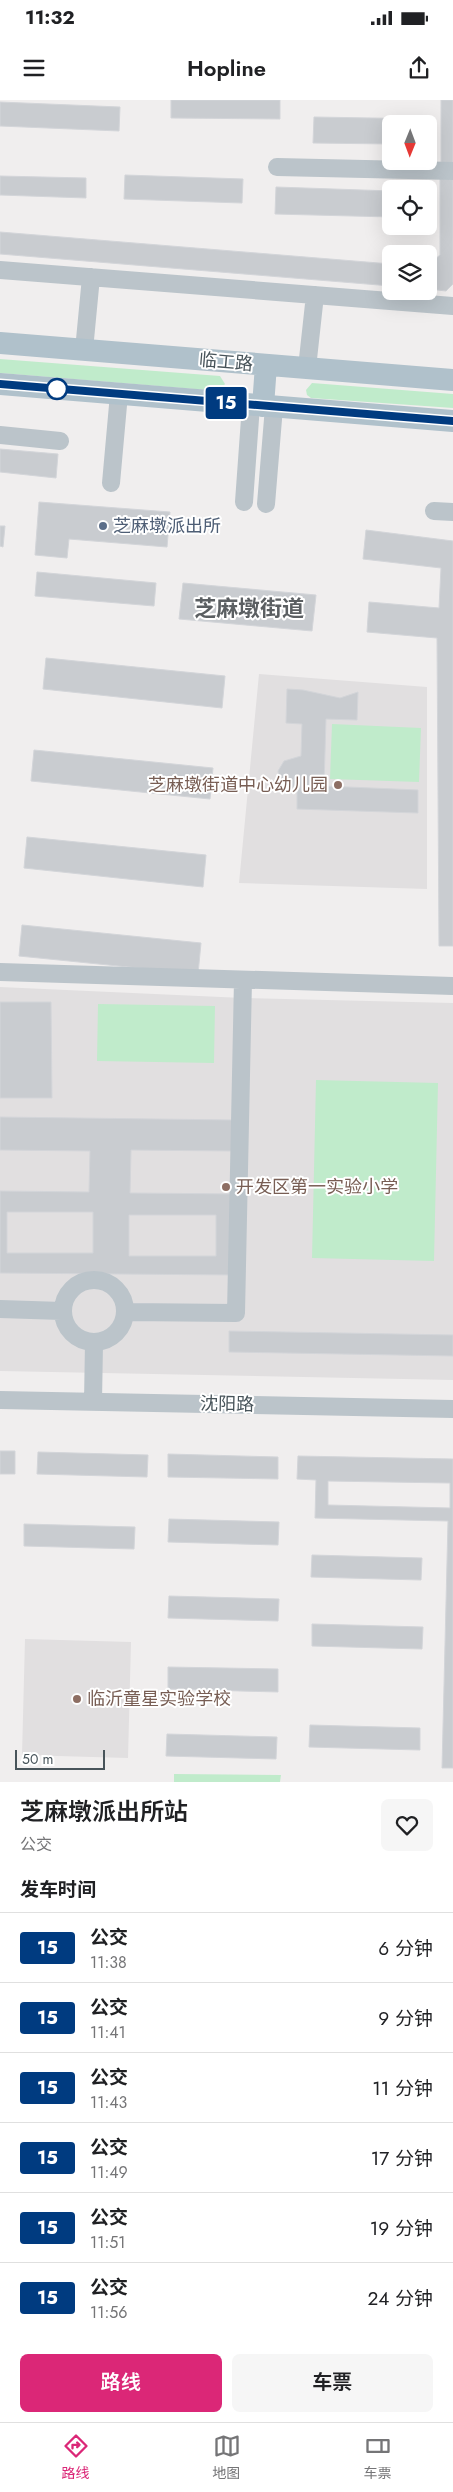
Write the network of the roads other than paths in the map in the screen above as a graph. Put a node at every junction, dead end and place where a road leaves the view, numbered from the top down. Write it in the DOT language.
graph roads {
  1 [pos="277,167"];
  2 [pos="453,171"];
  3 [pos="0,270"];
  4 [pos="91,277"];
  5 [pos="315,295"];
  6 [pos="453,306"];
  7 [pos="0,343"];
  8 [pos="84,350"];
  9 [pos="266,365"];
  10 [pos="307,368"];
  11 [pos="453,380"];
  12 [pos="0,384"];
  13 [pos="119,394"];
  14 [pos="263,406"];
  15 [pos="453,420"];
  16 [pos="0,435"];
  17 [pos="60,441"];
  18 [pos="111,483"];
  19 [pos="244,502"];
  20 [pos="266,504"];
  21 [pos="434,511"];
  22 [pos="453,512"];
  23 [pos="0,972"];
  24 [pos="243,980"];
  25 [pos="453,986"];
  26 [pos="0,1310"];
  27 [pos="62,1311"];
  28 [pos="126,1312"];
  29 [pos="94,1342"];
  30 [pos="0,1400"];
  31 [pos="93,1402"];
  32 [pos="453,1409"];
  1 -- 2 [label="street"];
  3 -- 4 [label="street"];
  4 -- 5 [label="street"];
  4 -- 8 [label="street"];
  5 -- 6 [label="street"];
  5 -- 10 [label="street"];
  7 -- 8 [label="main road, 临工路"];
  8 -- 9 [label="main road, 临工路"];
  9 -- 10 [label="main road, 临工路"];
  9 -- 14 [label="main road"];
  10 -- 11 [label="main road, 临工路"];
  12 -- 13 [label="main road"];
  13 -- 14 [label="main road"];
  13 -- 18 [label="street"];
  14 -- 15 [label="main road"];
  14 -- 19 [label="street"];
  14 -- 20 [label="street"];
  16 -- 17 [label="street"];
  21 -- 22 [label="street"];
  23 -- 24 [label="street"];
  24 -- 25 [label="street"];
  24 -- 28 [label="street"];
  26 -- 27 [label="street"];
  27 -- 28 [label="street"];
  27 -- 29 [label="street"];
  28 -- 29 [label="street"];
  29 -- 31 [label="street"];
  30 -- 31 [label="street, 沈阳路"];
  31 -- 32 [label="street, 沈阳路"];
}
